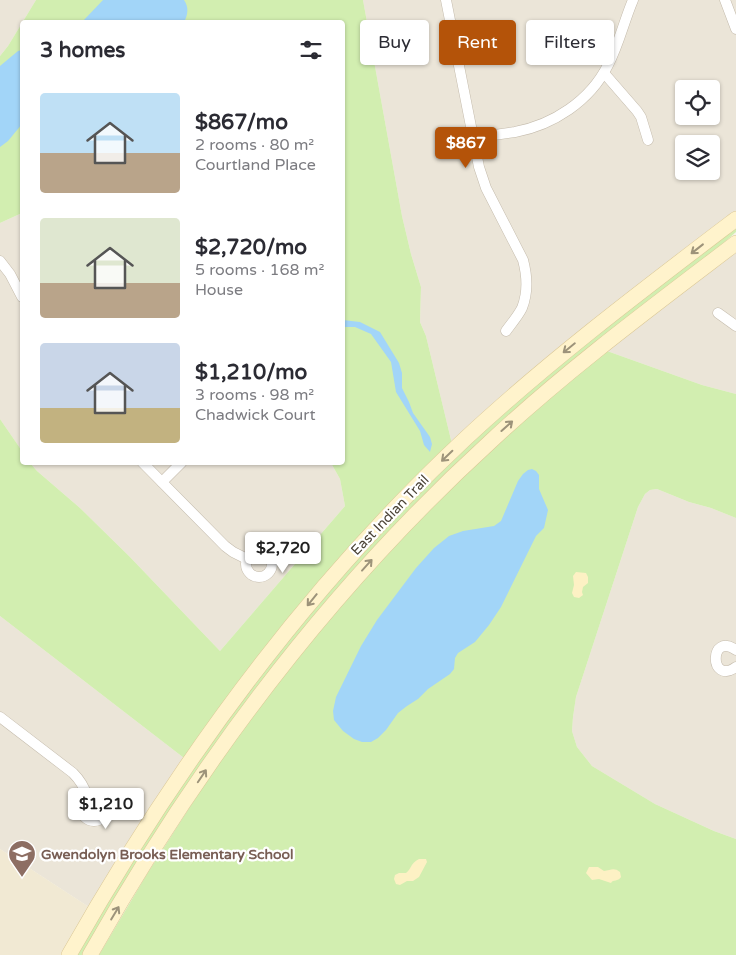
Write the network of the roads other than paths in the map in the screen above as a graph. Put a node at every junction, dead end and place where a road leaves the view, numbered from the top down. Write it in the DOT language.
graph roads {
  1 [pos="446,0"];
  2 [pos="633,0"];
  3 [pos="725,0"];
  4 [pos="736,29"];
  5 [pos="604,73"];
  6 [pos="473,138"];
  7 [pos="648,140"];
  8 [pos="736,219"];
  9 [pos="736,243"];
  10 [pos="0,261"];
  11 [pos="20,293"];
  12 [pos="718,313"];
  13 [pos="736,326"];
  14 [pos="506,331"];
  15 [pos="145,465"];
  16 [pos="179,465"];
  17 [pos="162,482"];
  18 [pos="247,559"];
  19 [pos="736,650"];
  20 [pos="735,671"];
  21 [pos="0,717"];
  22 [pos="87,796"];
  23 [pos="69,955"];
  24 [pos="90,955"];
  1 -- 6 [label="street"];
  2 -- 5 [label="street"];
  3 -- 4 [label="street"];
  5 -- 6 [label="street"];
  5 -- 7 [label="street"];
  6 -- 14 [label="street"];
  8 -- 23 [label="main road, East Indian Trail, one-way"];
  24 -- 9 [label="main road, East Indian Trail, one-way"];
  10 -- 11 [label="street"];
  12 -- 13 [label="street"];
  15 -- 17 [label="street"];
  16 -- 17 [label="street"];
  17 -- 18 [label="street"];
  19 -- 20 [label="street"];
  21 -- 22 [label="street"];
}
